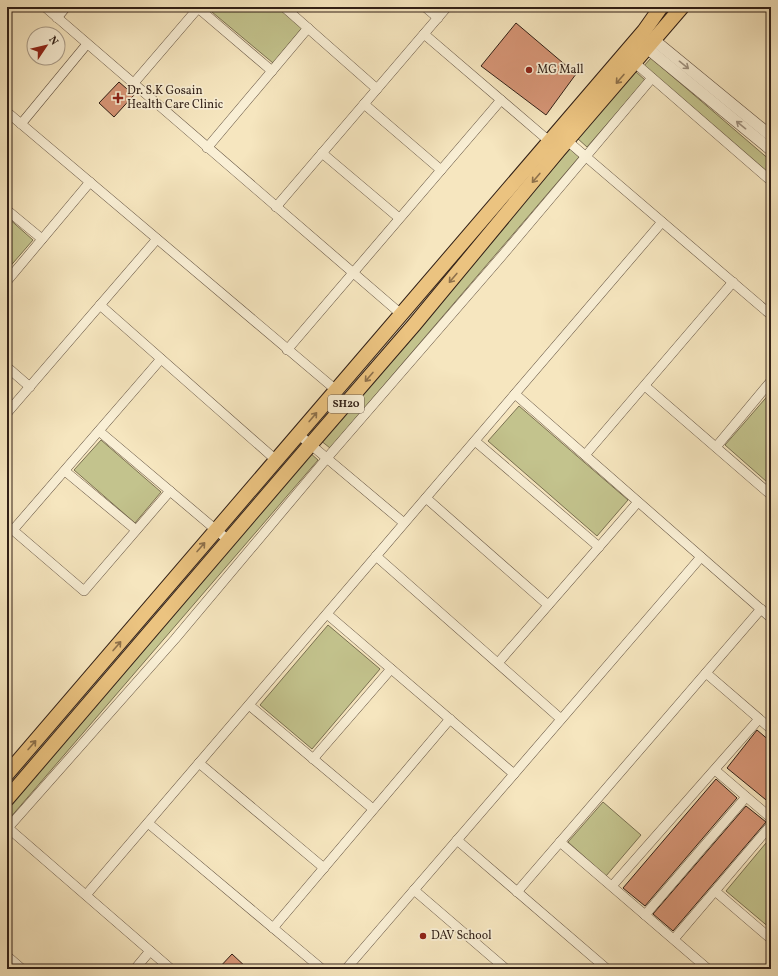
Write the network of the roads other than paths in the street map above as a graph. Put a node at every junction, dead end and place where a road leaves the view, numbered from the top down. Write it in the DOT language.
graph roads {
  1 [pos="45,7"];
  2 [pos="66,7"];
  3 [pos="199,7"];
  4 [pos="284,7"];
  5 [pos="425,7"];
  6 [pos="447,7"];
  7 [pos="661,7"];
  8 [pos="682,7"];
  9 [pos="57,18"];
  10 [pos="438,18"];
  11 [pos="308,28"];
  12 [pos="424,34"];
  13 [pos="88,44"];
  14 [pos="651,44"];
  15 [pos="635,63"];
  16 [pos="272,71"];
  17 [pos="652,78"];
  18 [pos="133,84"];
  19 [pos="377,89"];
  20 [pos="500,100"];
  21 [pos="364,104"];
  22 [pos="7,112"];
  23 [pos="22,124"];
  24 [pos="771,136"];
  25 [pos="558,138"];
  26 [pos="208,148"];
  27 [pos="771,150"];
  28 [pos="322,153"];
  29 [pos="586,156"];
  30 [pos="441,170"];
  31 [pos="771,181"];
  32 [pos="90,182"];
  33 [pos="276,208"];
  34 [pos="7,210"];
  35 [pos="399,218"];
  36 [pos="662,222"];
  37 [pos="42,239"];
  38 [pos="157,239"];
  39 [pos="353,273"];
  40 [pos="7,281"];
  41 [pos="733,282"];
  42 [pos="100,305"];
  43 [pos="401,314"];
  44 [pos="771,315"];
  45 [pos="288,350"];
  46 [pos="161,359"];
  47 [pos="7,367"];
  48 [pos="771,381"];
  49 [pos="30,386"];
  50 [pos="645,386"];
  51 [pos="336,390"];
  52 [pos="515,394"];
  53 [pos="7,413"];
  54 [pos="99,431"];
  55 [pos="298,434"];
  56 [pos="475,441"];
  57 [pos="310,444"];
  58 [pos="716,447"];
  59 [pos="585,455"];
  60 [pos="327,458"];
  61 [pos="276,460"];
  62 [pos="65,471"];
  63 [pos="170,491"];
  64 [pos="770,492"];
  65 [pos="426,498"];
  66 [pos="638,502"];
  67 [pos="404,523"];
  68 [pos="10,527"];
  69 [pos="136,530"];
  70 [pos="216,530"];
  71 [pos="228,540"];
  72 [pos="599,547"];
  73 [pos="376,556"];
  74 [pos="702,557"];
  75 [pos="548,605"];
  76 [pos="761,609"];
  77 [pos="327,614"];
  78 [pos="771,618"];
  79 [pos="498,663"];
  80 [pos="391,669"];
  81 [pos="706,674"];
  82 [pos="249,705"];
  83 [pos="450,719"];
  84 [pos="561,719"];
  85 [pos="759,719"];
  86 [pos="771,729"];
  87 [pos="313,759"];
  88 [pos="199,763"];
  89 [pos="715,770"];
  90 [pos="7,774"];
  91 [pos="514,774"];
  92 [pos="746,797"];
  93 [pos="7,799"];
  94 [pos="373,810"];
  95 [pos="771,818"];
  96 [pos="148,822"];
  97 [pos="771,825"];
  98 [pos="7,828"];
  99 [pos="457,840"];
  100 [pos="560,842"];
  101 [pos="324,868"];
  102 [pos="612,886"];
  103 [pos="414,890"];
  104 [pos="715,891"];
  105 [pos="517,892"];
  106 [pos="86,895"];
  107 [pos="645,914"];
  108 [pos="273,928"];
  109 [pos="674,939"];
  110 [pos="771,939"];
  111 [pos="150,951"];
  112 [pos="7,956"];
  113 [pos="22,969"];
  114 [pos="135,969"];
  115 [pos="171,969"];
  116 [pos="322,969"];
  117 [pos="346,969"];
  118 [pos="506,969"];
  119 [pos="607,969"];
  120 [pos="708,969"];
  1 -- 9 [label="street"];
  2 -- 9 [label="street"];
  3 -- 16 [label="street"];
  3 -- 18 [label="street"];
  4 -- 11 [label="street"];
  5 -- 10 [label="street"];
  6 -- 10 [label="street"];
  7 -- 25 [label="main road, SH20"];
  8 -- 14 [label="main road, SH20"];
  9 -- 13 [label="street"];
  10 -- 12 [label="street"];
  11 -- 16 [label="street"];
  11 -- 19 [label="street"];
  12 -- 19 [label="street"];
  12 -- 20 [label="street"];
  13 -- 18 [label="street"];
  13 -- 23 [label="street"];
  14 -- 15 [label="main road, SH20"];
  14 -- 24 [label="street, one-way"];
  27 -- 14 [label="street, one-way"];
  15 -- 17 [label="street"];
  15 -- 25 [label="main road, SH20, one-way"];
  16 -- 26 [label="street"];
  17 -- 29 [label="street"];
  17 -- 31 [label="street"];
  18 -- 26 [label="street"];
  19 -- 21 [label="street"];
  20 -- 25 [label="street"];
  20 -- 30 [label="street"];
  21 -- 28 [label="street"];
  21 -- 30 [label="street"];
  22 -- 23 [label="street"];
  23 -- 32 [label="street"];
  25 -- 29 [label="street"];
  25 -- 43 [label="main road, SH20"];
  25 -- 57 [label="main road, SH20, one-way"];
  26 -- 33 [label="street"];
  28 -- 33 [label="street"];
  28 -- 35 [label="street"];
  29 -- 36 [label="street"];
  29 -- 60 [label="street"];
  30 -- 35 [label="street"];
  32 -- 37 [label="street"];
  32 -- 38 [label="street"];
  33 -- 39 [label="street"];
  34 -- 37 [label="street"];
  35 -- 39 [label="street"];
  36 -- 41 [label="street"];
  36 -- 52 [label="street"];
  37 -- 40 [label="street"];
  38 -- 42 [label="street"];
  38 -- 45 [label="street"];
  39 -- 43 [label="street"];
  39 -- 45 [label="street"];
  41 -- 44 [label="street"];
  41 -- 50 [label="street"];
  42 -- 46 [label="street"];
  42 -- 49 [label="street"];
  43 -- 51 [label="main road, SH20"];
  45 -- 51 [label="street"];
  46 -- 54 [label="street"];
  46 -- 61 [label="street"];
  47 -- 49 [label="street"];
  48 -- 58 [label="street"];
  49 -- 53 [label="street"];
  50 -- 58 [label="street"];
  50 -- 59 [label="street"];
  55 -- 51 [label="main road, SH20, one-way"];
  52 -- 56 [label="street"];
  52 -- 59 [label="street"];
  54 -- 62 [label="street"];
  54 -- 63 [label="street"];
  55 -- 57 [label="street"];
  55 -- 61 [label="main road, SH20"];
  56 -- 65 [label="street"];
  56 -- 72 [label="street"];
  57 -- 60 [label="street"];
  57 -- 71 [label="main road, SH20"];
  58 -- 64 [label="street"];
  59 -- 66 [label="street"];
  60 -- 67 [label="street"];
  60 -- 98 [label="street"];
  61 -- 70 [label="main road, SH20"];
  62 -- 68 [label="street"];
  62 -- 69 [label="street"];
  63 -- 69 [label="street"];
  63 -- 70 [label="street"];
  65 -- 67 [label="street"];
  65 -- 75 [label="street"];
  66 -- 72 [label="street"];
  66 -- 74 [label="street"];
  67 -- 73 [label="street"];
  68 -- 69 [label="street"];
  70 -- 71 [label="street"];
  90 -- 70 [label="main road, SH20, one-way"];
  71 -- 93 [label="main road, SH20"];
  72 -- 75 [label="street"];
  73 -- 77 [label="street"];
  73 -- 79 [label="street"];
  74 -- 76 [label="street"];
  74 -- 84 [label="street"];
  75 -- 79 [label="street"];
  76 -- 78 [label="street"];
  76 -- 81 [label="street"];
  77 -- 80 [label="street"];
  77 -- 82 [label="street"];
  79 -- 84 [label="street"];
  80 -- 83 [label="street"];
  80 -- 87 [label="street"];
  81 -- 85 [label="street"];
  81 -- 100 [label="street"];
  82 -- 87 [label="street"];
  82 -- 88 [label="street"];
  83 -- 91 [label="street"];
  83 -- 94 [label="street"];
  84 -- 91 [label="street"];
  85 -- 86 [label="street"];
  85 -- 89 [label="street"];
  87 -- 94 [label="street"];
  88 -- 96 [label="street"];
  88 -- 101 [label="street"];
  89 -- 92 [label="street"];
  89 -- 102 [label="street"];
  91 -- 99 [label="street"];
  92 -- 95 [label="street"];
  92 -- 107 [label="street"];
  94 -- 101 [label="street"];
  96 -- 106 [label="street"];
  96 -- 108 [label="street"];
  97 -- 104 [label="street"];
  98 -- 106 [label="street"];
  99 -- 103 [label="street"];
  99 -- 105 [label="street"];
  100 -- 102 [label="street"];
  100 -- 105 [label="street"];
  101 -- 108 [label="street"];
  102 -- 107 [label="street"];
  103 -- 117 [label="street"];
  103 -- 118 [label="street"];
  104 -- 109 [label="street"];
  104 -- 110 [label="street"];
  105 -- 119 [label="street"];
  106 -- 111 [label="street"];
  107 -- 109 [label="street"];
  108 -- 116 [label="street"];
  109 -- 120 [label="street"];
  111 -- 114 [label="street"];
  111 -- 115 [label="street"];
  112 -- 113 [label="street"];
}
